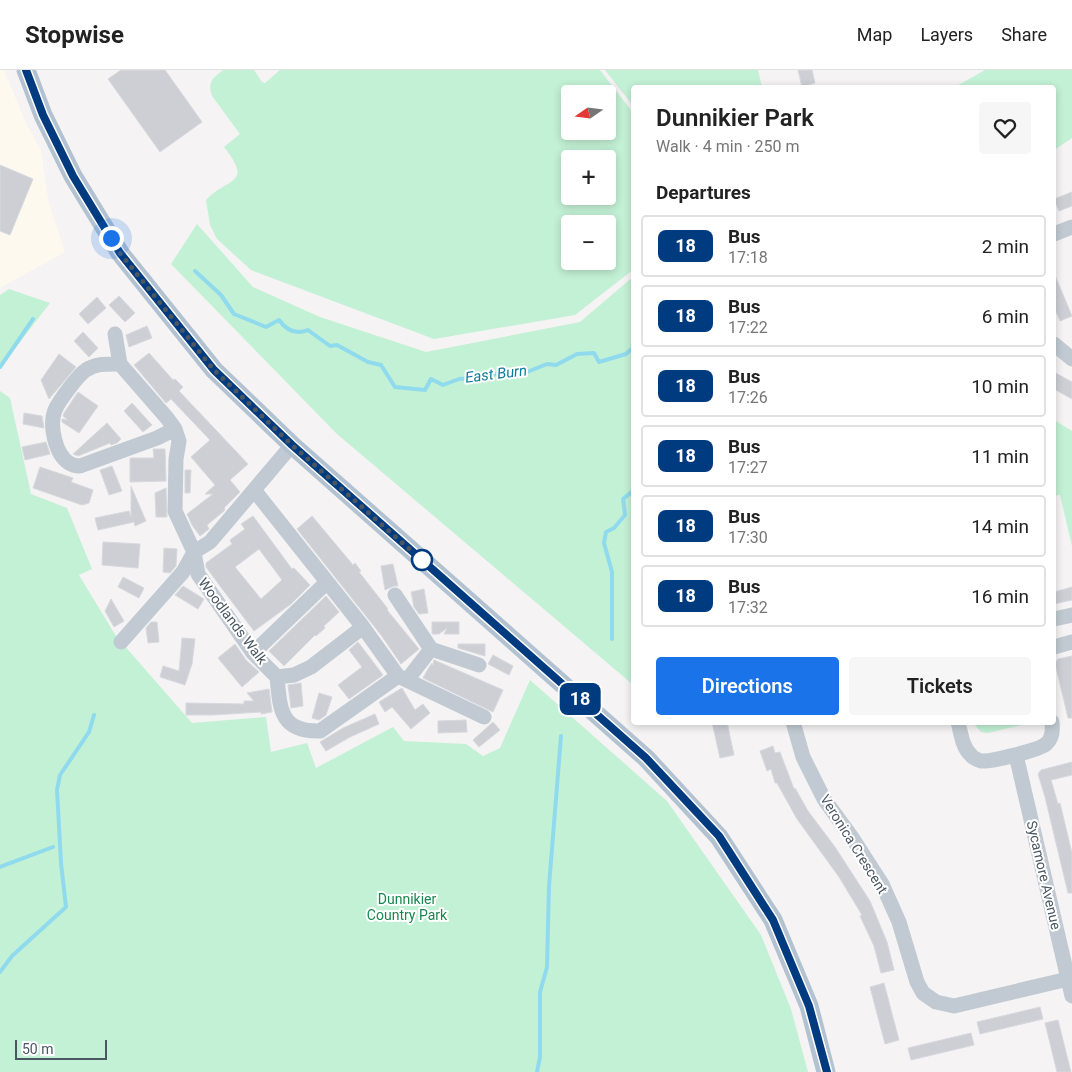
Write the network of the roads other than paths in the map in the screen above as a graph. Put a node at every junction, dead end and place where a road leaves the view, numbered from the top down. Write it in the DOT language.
graph roads {
  1 [pos="26,70"];
  2 [pos="1072,227"];
  3 [pos="1056,233"];
  4 [pos="115,334"];
  5 [pos="1056,346"];
  6 [pos="1072,359"];
  7 [pos="120,364"];
  8 [pos="175,429"];
  9 [pos="292,445"];
  10 [pos="254,490"];
  11 [pos="194,552"];
  12 [pos="327,582"];
  13 [pos="395,595"];
  14 [pos="1072,615"];
  15 [pos="1056,619"];
  16 [pos="363,627"];
  17 [pos="121,642"];
  18 [pos="1072,642"];
  19 [pos="1056,646"];
  20 [pos="431,649"];
  21 [pos="253,653"];
  22 [pos="478,665"];
  23 [pos="277,677"];
  24 [pos="402,678"];
  25 [pos="484,717"];
  26 [pos="794,725"];
  27 [pos="959,725"];
  28 [pos="1052,725"];
  29 [pos="1016,755"];
  30 [pos="1068,979"];
  31 [pos="1072,996"];
  32 [pos="826,1072"];
  1 -- 9 [label="main road"];
  2 -- 3 [label="street"];
  4 -- 7 [label="street"];
  5 -- 6 [label="street"];
  7 -- 8 [label="street"];
  7 -- 8 [label="street"];
  8 -- 11 [label="street, Woodlands Walk"];
  9 -- 10 [label="street"];
  9 -- 32 [label="main road"];
  10 -- 11 [label="street"];
  10 -- 12 [label="street"];
  11 -- 17 [label="street"];
  11 -- 21 [label="street, Woodlands Walk"];
  12 -- 16 [label="street"];
  12 -- 21 [label="street"];
  13 -- 20 [label="street"];
  14 -- 15 [label="street"];
  16 -- 23 [label="street, Woodlands Walk"];
  16 -- 24 [label="street"];
  18 -- 19 [label="street"];
  20 -- 22 [label="street"];
  20 -- 24 [label="street"];
  21 -- 23 [label="street, Woodlands Walk"];
  23 -- 24 [label="street"];
  24 -- 25 [label="street"];
  26 -- 30 [label="street, Veronica Crescent"];
  27 -- 29 [label="street"];
  28 -- 29 [label="street"];
  29 -- 30 [label="street, Sycamore Avenue"];
  30 -- 31 [label="street, Sycamore Avenue"];
}
